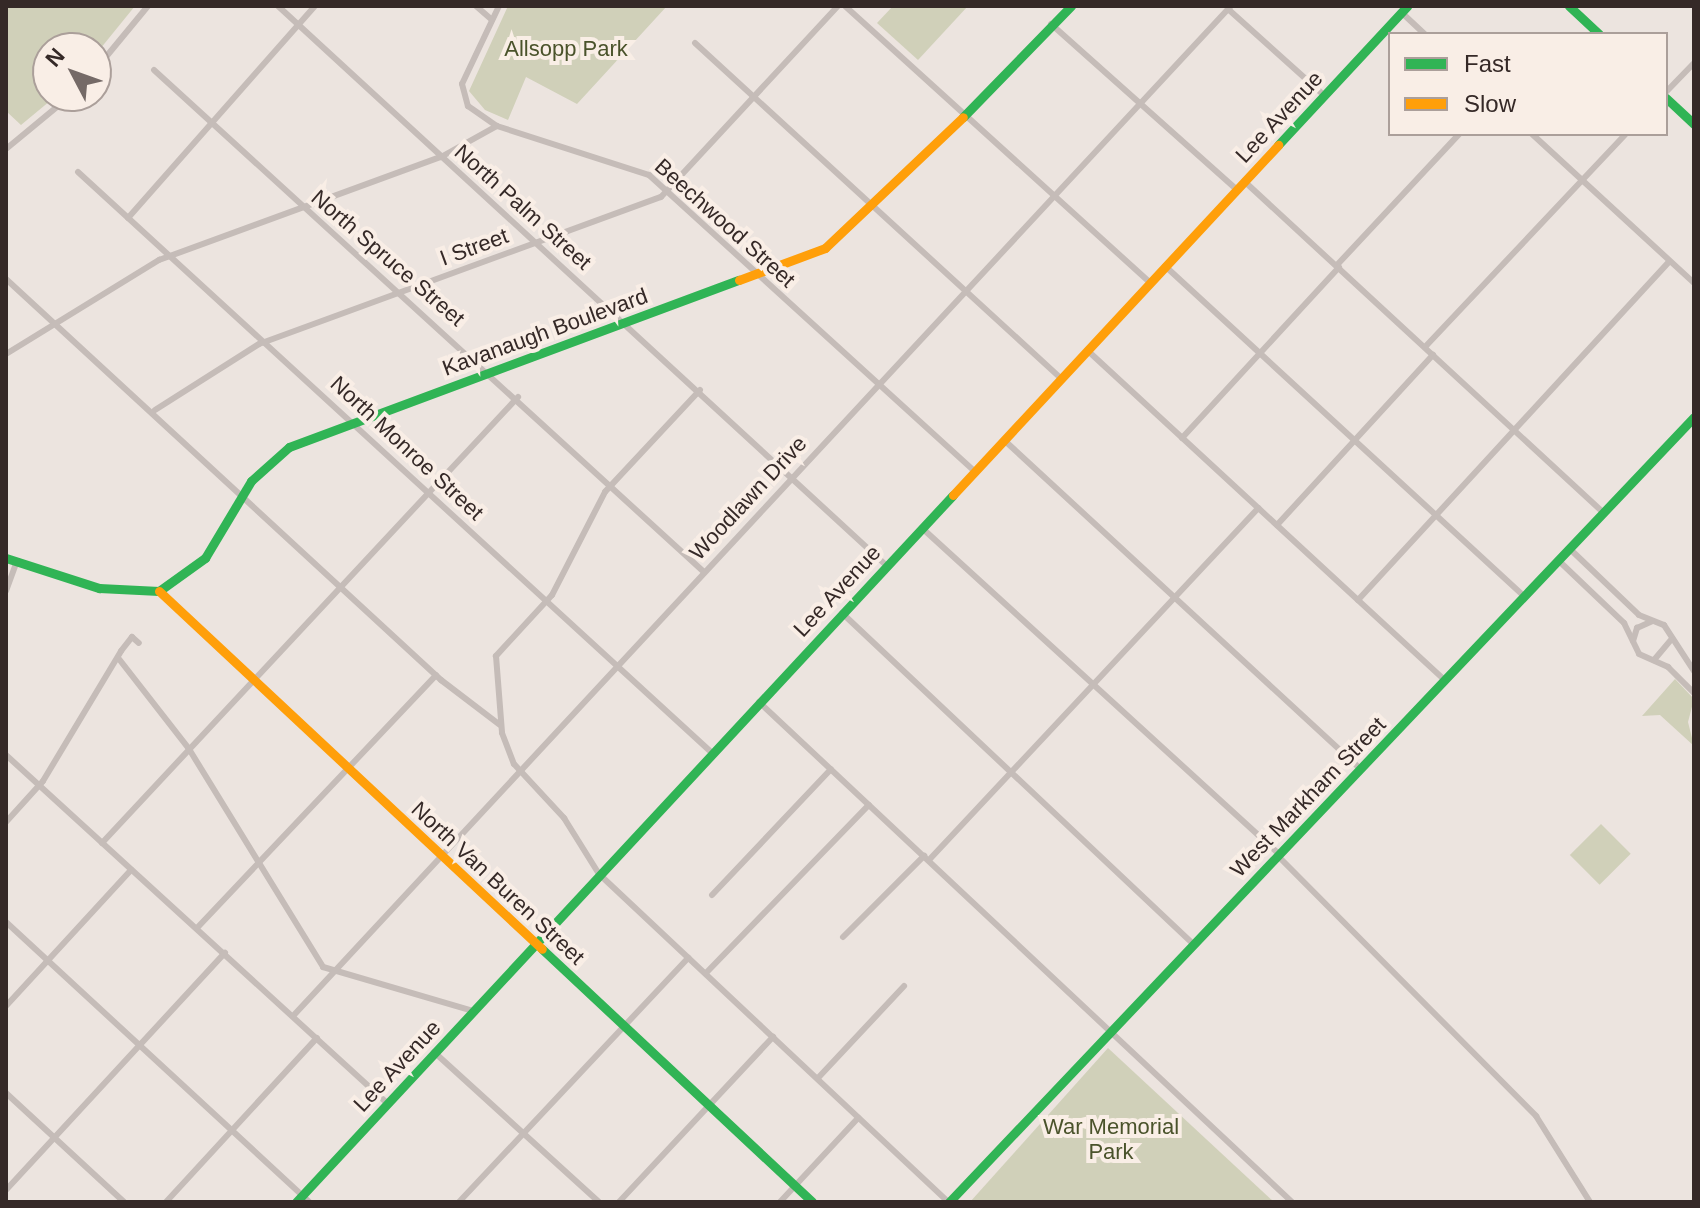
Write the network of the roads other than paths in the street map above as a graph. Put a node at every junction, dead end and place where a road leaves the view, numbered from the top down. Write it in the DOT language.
graph roads {
  1 [pos="148,6"];
  2 [pos="278,6"];
  3 [pos="315,6"];
  4 [pos="476,6"];
  5 [pos="499,6"];
  6 [pos="838,6"];
  7 [pos="845,6"];
  8 [pos="1071,6"];
  9 [pos="1569,6"];
  10 [pos="1229,8"];
  11 [pos="1404,9"];
  12 [pos="492,20"];
  13 [pos="1051,24"];
  14 [pos="301,27"];
  15 [pos="1423,32"];
  16 [pos="1597,32"];
  17 [pos="695,43"];
  18 [pos="112,50"];
  19 [pos="1694,63"];
  20 [pos="154,70"];
  21 [pos="1668,93"];
  22 [pos="1324,95"];
  23 [pos="754,97"];
  24 [pos="1668,97"];
  25 [pos="1140,105"];
  26 [pos="51,112"];
  27 [pos="962,115"];
  28 [pos="1694,124"];
  29 [pos="213,125"];
  30 [pos="497,126"];
  31 [pos="1457,136"];
  32 [pos="1534,136"];
  33 [pos="1624,136"];
  34 [pos="6,149"];
  35 [pos="441,157"];
  36 [pos="78,172"];
  37 [pos="1582,180"];
  38 [pos="1244,181"];
  39 [pos="1237,190"];
  40 [pos="668,191"];
  41 [pos="1054,198"];
  42 [pos="304,208"];
  43 [pos="873,208"];
  44 [pos="128,218"];
  45 [pos="536,243"];
  46 [pos="170,256"];
  47 [pos="1669,262"];
  48 [pos="1165,266"];
  49 [pos="1338,266"];
  50 [pos="757,275"];
  51 [pos="6,279"];
  52 [pos="1150,283"];
  53 [pos="1694,283"];
  54 [pos="966,293"];
  55 [pos="400,294"];
  56 [pos="625,323"];
  57 [pos="54,325"];
  58 [pos="267,342"];
  59 [pos="1425,347"];
  60 [pos="1087,350"];
  61 [pos="1261,352"];
  62 [pos="6,354"];
  63 [pos="1433,355"];
  64 [pos="491,371"];
  65 [pos="1061,378"];
  66 [pos="879,386"];
  67 [pos="700,390"];
  68 [pos="518,397"];
  69 [pos="155,410"];
  70 [pos="1694,417"];
  71 [pos="353,422"];
  72 [pos="1513,430"];
  73 [pos="1182,438"];
  74 [pos="1355,439"];
  75 [pos="1004,440"];
  76 [pos="974,471"];
  77 [pos="792,479"];
  78 [pos="610,486"];
  79 [pos="244,491"];
  80 [pos="428,493"];
  81 [pos="1258,508"];
  82 [pos="1604,513"];
  83 [pos="1436,514"];
  84 [pos="1277,525"];
  85 [pos="922,528"];
  86 [pos="1571,550"];
  87 [pos="6,558"];
  88 [pos="17,561"];
  89 [pos="1559,561"];
  90 [pos="886,565"];
  91 [pos="704,572"];
  92 [pos="342,585"];
  93 [pos="6,591"];
  94 [pos="159,591"];
  95 [pos="1175,596"];
  96 [pos="1524,596"];
  97 [pos="1358,600"];
  98 [pos="546,601"];
  99 [pos="842,613"];
  100 [pos="1653,621"];
  101 [pos="1671,640"];
  102 [pos="1633,641"];
  103 [pos="139,643"];
  104 [pos="119,659"];
  105 [pos="1654,660"];
  106 [pos="617,666"];
  107 [pos="1694,671"];
  108 [pos="436,675"];
  109 [pos="254,680"];
  110 [pos="1444,680"];
  111 [pos="1093,685"];
  112 [pos="1694,693"];
  113 [pos="759,702"];
  114 [pos="500,725"];
  115 [pos="189,749"];
  116 [pos="711,752"];
  117 [pos="6,755"];
  118 [pos="349,768"];
  119 [pos="1360,768"];
  120 [pos="831,769"];
  121 [pos="520,771"];
  122 [pos="1010,773"];
  123 [pos="40,785"];
  124 [pos="869,805"];
  125 [pos="6,822"];
  126 [pos="102,843"];
  127 [pos="441,854"];
  128 [pos="1278,854"];
  129 [pos="926,858"];
  130 [pos="256,865"];
  131 [pos="131,870"];
  132 [pos="599,874"];
  133 [pos="712,895"];
  134 [pos="6,922"];
  135 [pos="197,928"];
  136 [pos="843,937"];
  137 [pos="536,943"];
  138 [pos="1193,944"];
  139 [pos="225,953"];
  140 [pos="688,958"];
  141 [pos="47,961"];
  142 [pos="332,973"];
  143 [pos="706,973"];
  144 [pos="904,986"];
  145 [pos="6,1006"];
  146 [pos="473,1011"];
  147 [pos="293,1016"];
  148 [pos="622,1025"];
  149 [pos="1110,1031"];
  150 [pos="773,1037"];
  151 [pos="317,1038"];
  152 [pos="140,1045"];
  153 [pos="434,1052"];
  154 [pos="818,1078"];
  155 [pos="6,1093"];
  156 [pos="387,1103"];
  157 [pos="708,1106"];
  158 [pos="858,1118"];
  159 [pos="231,1131"];
  160 [pos="522,1134"];
  161 [pos="54,1138"];
  162 [pos="795,1186"];
  163 [pos="6,1190"];
  164 [pos="302,1200"];
  165 [pos="124,1202"];
  166 [pos="166,1202"];
  167 [pos="459,1202"];
  168 [pos="599,1202"];
  169 [pos="619,1202"];
  170 [pos="780,1202"];
  171 [pos="812,1202"];
  172 [pos="948,1202"];
  173 [pos="1292,1202"];
  174 [pos="1590,1202"];
  1 -- 18 [label="street"];
  2 -- 14 [label="street, North Palm Street"];
  3 -- 14 [label="street"];
  4 -- 12 [label="street"];
  5 -- 12 [label="street"];
  6 -- 23 [label="street, I Street"];
  7 -- 27 [label="street"];
  8 -- 13 [label="street, Kavanaugh Boulevard"];
  9 -- 16 [label="street"];
  10 -- 22 [label="street"];
  10 -- 25 [label="street, Woodlawn Drive"];
  11 -- 15 [label="street"];
  11 -- 22 [label="street, Lee Avenue"];
  12 -- 30 [label="street, Beechwood Street"];
  13 -- 25 [label="street"];
  13 -- 27 [label="street, Kavanaugh Boulevard"];
  14 -- 29 [label="street"];
  14 -- 35 [label="street, North Palm Street"];
  17 -- 23 [label="street"];
  19 -- 21 [label="street"];
  20 -- 29 [label="street, North Spruce Street"];
  22 -- 38 [label="street, Lee Avenue"];
  23 -- 40 [label="street, I Street"];
  23 -- 43 [label="street"];
  24 -- 28 [label="street"];
  25 -- 39 [label="street"];
  25 -- 41 [label="street, Woodlawn Drive"];
  26 -- 34 [label="street"];
  27 -- 41 [label="street"];
  27 -- 43 [label="street, Kavanaugh Boulevard"];
  29 -- 42 [label="street, North Spruce Street"];
  29 -- 44 [label="street"];
  30 -- 35 [label="street"];
  30 -- 40 [label="street, Beechwood Street"];
  31 -- 49 [label="street"];
  32 -- 37 [label="street"];
  33 -- 37 [label="street"];
  35 -- 42 [label="street"];
  35 -- 45 [label="street, North Palm Street"];
  36 -- 44 [label="street, North Monroe Street"];
  37 -- 47 [label="street"];
  37 -- 59 [label="street"];
  38 -- 39 [label="street, Lee Avenue"];
  38 -- 49 [label="street"];
  39 -- 48 [label="street, Lee Avenue"];
  40 -- 45 [label="street, I Street"];
  40 -- 50 [label="street, Beechwood Street"];
  41 -- 52 [label="street"];
  41 -- 54 [label="street, Woodlawn Drive"];
  42 -- 46 [label="street"];
  42 -- 55 [label="street, North Spruce Street"];
  43 -- 50 [label="street, Kavanaugh Boulevard"];
  43 -- 54 [label="street"];
  44 -- 46 [label="street, North Monroe Street"];
  45 -- 55 [label="street, I Street"];
  45 -- 56 [label="street, North Palm Street"];
  46 -- 57 [label="street"];
  46 -- 58 [label="street, North Monroe Street"];
  47 -- 53 [label="street"];
  47 -- 72 [label="street"];
  48 -- 52 [label="street, Lee Avenue"];
  48 -- 61 [label="street"];
  49 -- 59 [label="street"];
  49 -- 61 [label="street"];
  50 -- 56 [label="street, Kavanaugh Boulevard"];
  50 -- 66 [label="street, Beechwood Street"];
  51 -- 57 [label="street"];
  52 -- 60 [label="street, Lee Avenue"];
  54 -- 65 [label="street"];
  54 -- 66 [label="street, Woodlawn Drive"];
  55 -- 58 [label="street, I Street"];
  55 -- 64 [label="street, North Spruce Street"];
  56 -- 64 [label="street, Kavanaugh Boulevard"];
  56 -- 67 [label="street, North Palm Street"];
  57 -- 62 [label="street"];
  57 -- 69 [label="street"];
  58 -- 69 [label="street, I Street"];
  58 -- 71 [label="street, North Monroe Street"];
  59 -- 63 [label="street"];
  60 -- 65 [label="street, Lee Avenue"];
  60 -- 73 [label="street"];
  61 -- 73 [label="street"];
  61 -- 74 [label="street"];
  63 -- 72 [label="street"];
  63 -- 74 [label="street"];
  64 -- 68 [label="street, North Spruce Street"];
  64 -- 71 [label="street, Kavanaugh Boulevard"];
  65 -- 75 [label="street, Lee Avenue"];
  66 -- 76 [label="street, Beechwood Street"];
  66 -- 77 [label="street, Woodlawn Drive"];
  67 -- 77 [label="street, North Palm Street"];
  67 -- 78 [label="street"];
  68 -- 78 [label="street, North Spruce Street"];
  68 -- 80 [label="street"];
  69 -- 79 [label="street"];
  70 -- 82 [label="street, West Markham Street"];
  71 -- 79 [label="street, Kavanaugh Boulevard"];
  71 -- 80 [label="street, North Monroe Street"];
  72 -- 82 [label="street"];
  72 -- 83 [label="street"];
  73 -- 81 [label="street"];
  74 -- 83 [label="street"];
  74 -- 84 [label="street"];
  75 -- 76 [label="street, Lee Avenue"];
  75 -- 95 [label="street"];
  76 -- 85 [label="street, Lee Avenue"];
  77 -- 90 [label="street, North Palm Street"];
  77 -- 91 [label="street, Woodlawn Drive"];
  78 -- 91 [label="street, North Spruce Street"];
  78 -- 98 [label="street"];
  79 -- 92 [label="street"];
  79 -- 94 [label="street, Kavanaugh Boulevard"];
  80 -- 92 [label="street"];
  80 -- 98 [label="street, North Monroe Street"];
  81 -- 84 [label="street"];
  81 -- 95 [label="street"];
  82 -- 86 [label="street, West Markham Street"];
  83 -- 96 [label="street"];
  83 -- 97 [label="street"];
  84 -- 97 [label="street"];
  85 -- 90 [label="street, Lee Avenue"];
  85 -- 111 [label="street"];
  86 -- 89 [label="street, West Markham Street"];
  86 -- 100 [label="street"];
  87 -- 88 [label="street"];
  88 -- 93 [label="street"];
  88 -- 94 [label="street"];
  89 -- 96 [label="street, West Markham Street"];
  89 -- 102 [label="street"];
  90 -- 99 [label="street, Lee Avenue"];
  91 -- 106 [label="street, Woodlawn Drive"];
  92 -- 108 [label="street"];
  92 -- 109 [label="street"];
  94 -- 109 [label="street, North Van Buren Street"];
  95 -- 111 [label="street"];
  95 -- 119 [label="street"];
  96 -- 110 [label="street, West Markham Street"];
  97 -- 110 [label="street"];
  98 -- 106 [label="street, North Monroe Street"];
  98 -- 114 [label="street"];
  99 -- 113 [label="street, Lee Avenue"];
  99 -- 122 [label="street"];
  100 -- 101 [label="street"];
  100 -- 102 [label="street"];
  101 -- 105 [label="street"];
  101 -- 107 [label="street"];
  102 -- 105 [label="street"];
  103 -- 104 [label="street"];
  104 -- 115 [label="street"];
  104 -- 123 [label="street"];
  105 -- 112 [label="street"];
  106 -- 116 [label="street, North Monroe Street"];
  106 -- 121 [label="street, Woodlawn Drive"];
  108 -- 114 [label="street"];
  108 -- 118 [label="street"];
  109 -- 115 [label="street"];
  109 -- 118 [label="street, North Van Buren Street"];
  110 -- 119 [label="street, West Markham Street"];
  111 -- 122 [label="street"];
  111 -- 128 [label="street"];
  113 -- 116 [label="street, Lee Avenue"];
  113 -- 120 [label="street"];
  114 -- 121 [label="street"];
  115 -- 126 [label="street"];
  115 -- 130 [label="street"];
  116 -- 132 [label="street, Lee Avenue"];
  117 -- 123 [label="street"];
  118 -- 127 [label="street, North Van Buren Street"];
  118 -- 130 [label="street"];
  119 -- 128 [label="street, West Markham Street"];
  120 -- 124 [label="street"];
  120 -- 133 [label="street"];
  121 -- 127 [label="street, Woodlawn Drive"];
  121 -- 132 [label="street"];
  122 -- 129 [label="street"];
  122 -- 138 [label="street"];
  123 -- 125 [label="street"];
  123 -- 126 [label="street"];
  124 -- 129 [label="street"];
  124 -- 143 [label="street"];
  126 -- 131 [label="street"];
  127 -- 137 [label="street, North Van Buren Street"];
  127 -- 142 [label="street, Woodlawn Drive"];
  128 -- 138 [label="street, West Markham Street"];
  128 -- 174 [label="street"];
  129 -- 136 [label="street"];
  129 -- 149 [label="street"];
  130 -- 135 [label="street"];
  130 -- 142 [label="street"];
  131 -- 135 [label="street"];
  131 -- 141 [label="street"];
  132 -- 137 [label="street, Lee Avenue"];
  132 -- 140 [label="street"];
  134 -- 141 [label="street"];
  135 -- 139 [label="street"];
  137 -- 146 [label="street, Lee Avenue"];
  137 -- 148 [label="street, North Van Buren Street"];
  138 -- 149 [label="street, West Markham Street"];
  139 -- 147 [label="street"];
  139 -- 152 [label="street"];
  140 -- 143 [label="street"];
  140 -- 148 [label="street"];
  141 -- 145 [label="street"];
  141 -- 152 [label="street"];
  142 -- 146 [label="street"];
  142 -- 147 [label="street, Woodlawn Drive"];
  143 -- 150 [label="street"];
  144 -- 154 [label="street"];
  146 -- 153 [label="street, Lee Avenue"];
  147 -- 151 [label="street"];
  148 -- 157 [label="street, North Van Buren Street"];
  148 -- 160 [label="street"];
  149 -- 172 [label="street, West Markham Street"];
  149 -- 173 [label="street"];
  150 -- 154 [label="street"];
  150 -- 157 [label="street"];
  151 -- 156 [label="street"];
  151 -- 159 [label="street"];
  152 -- 159 [label="street"];
  152 -- 161 [label="street"];
  153 -- 156 [label="street, Lee Avenue"];
  153 -- 160 [label="street"];
  154 -- 158 [label="street"];
  155 -- 161 [label="street"];
  156 -- 164 [label="street, Lee Avenue"];
  157 -- 162 [label="street, North Van Buren Street"];
  157 -- 169 [label="street"];
  158 -- 162 [label="street"];
  158 -- 172 [label="street"];
  159 -- 164 [label="street"];
  159 -- 166 [label="street"];
  160 -- 167 [label="street"];
  160 -- 168 [label="street"];
  161 -- 163 [label="street"];
  161 -- 165 [label="street"];
  162 -- 170 [label="street"];
  162 -- 171 [label="street, North Van Buren Street"];
}
